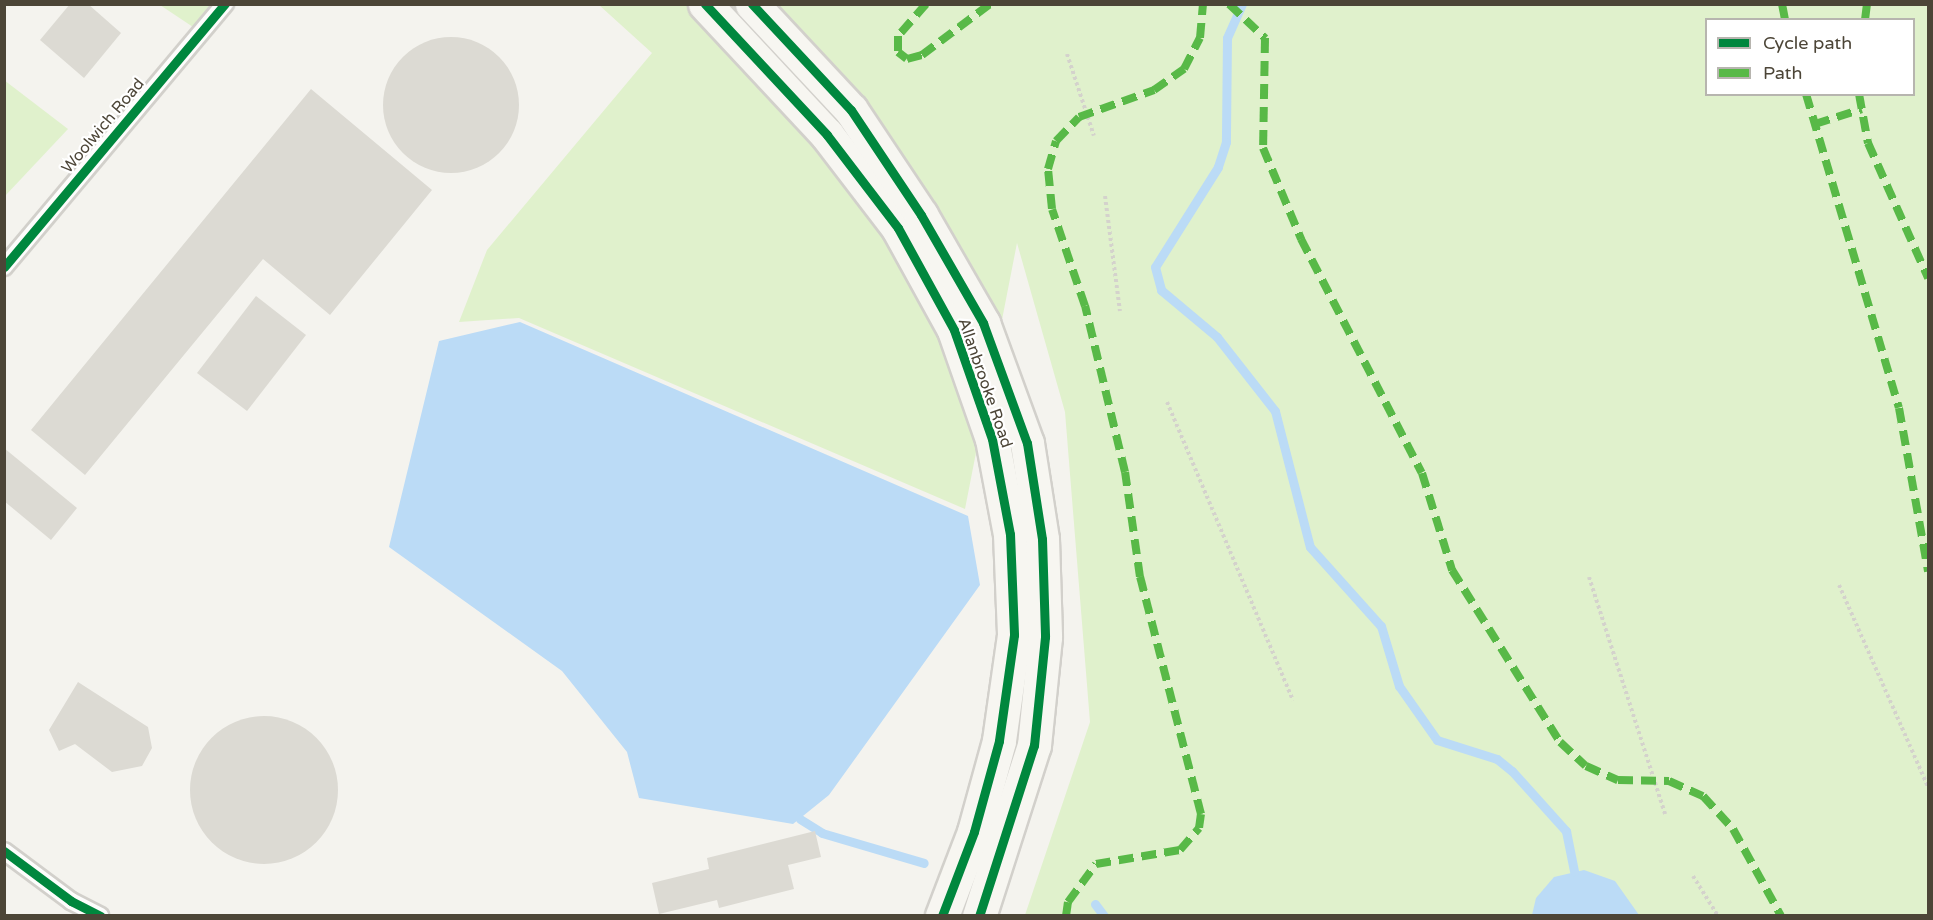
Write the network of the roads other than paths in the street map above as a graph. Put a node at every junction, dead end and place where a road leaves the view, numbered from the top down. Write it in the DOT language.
graph roads {
  1 [pos="225,4"];
  2 [pos="705,4"];
  3 [pos="752,4"];
  4 [pos="4,267"];
  5 [pos="4,851"];
  6 [pos="100,915"];
  7 [pos="942,915"];
  8 [pos="979,915"];
  1 -- 4 [label="lane, Woolwich Road"];
  2 -- 7 [label="street, Allanbrooke Road"];
  3 -- 8 [label="street, Allanbrooke Road"];
  5 -- 6 [label="lane"];
}
